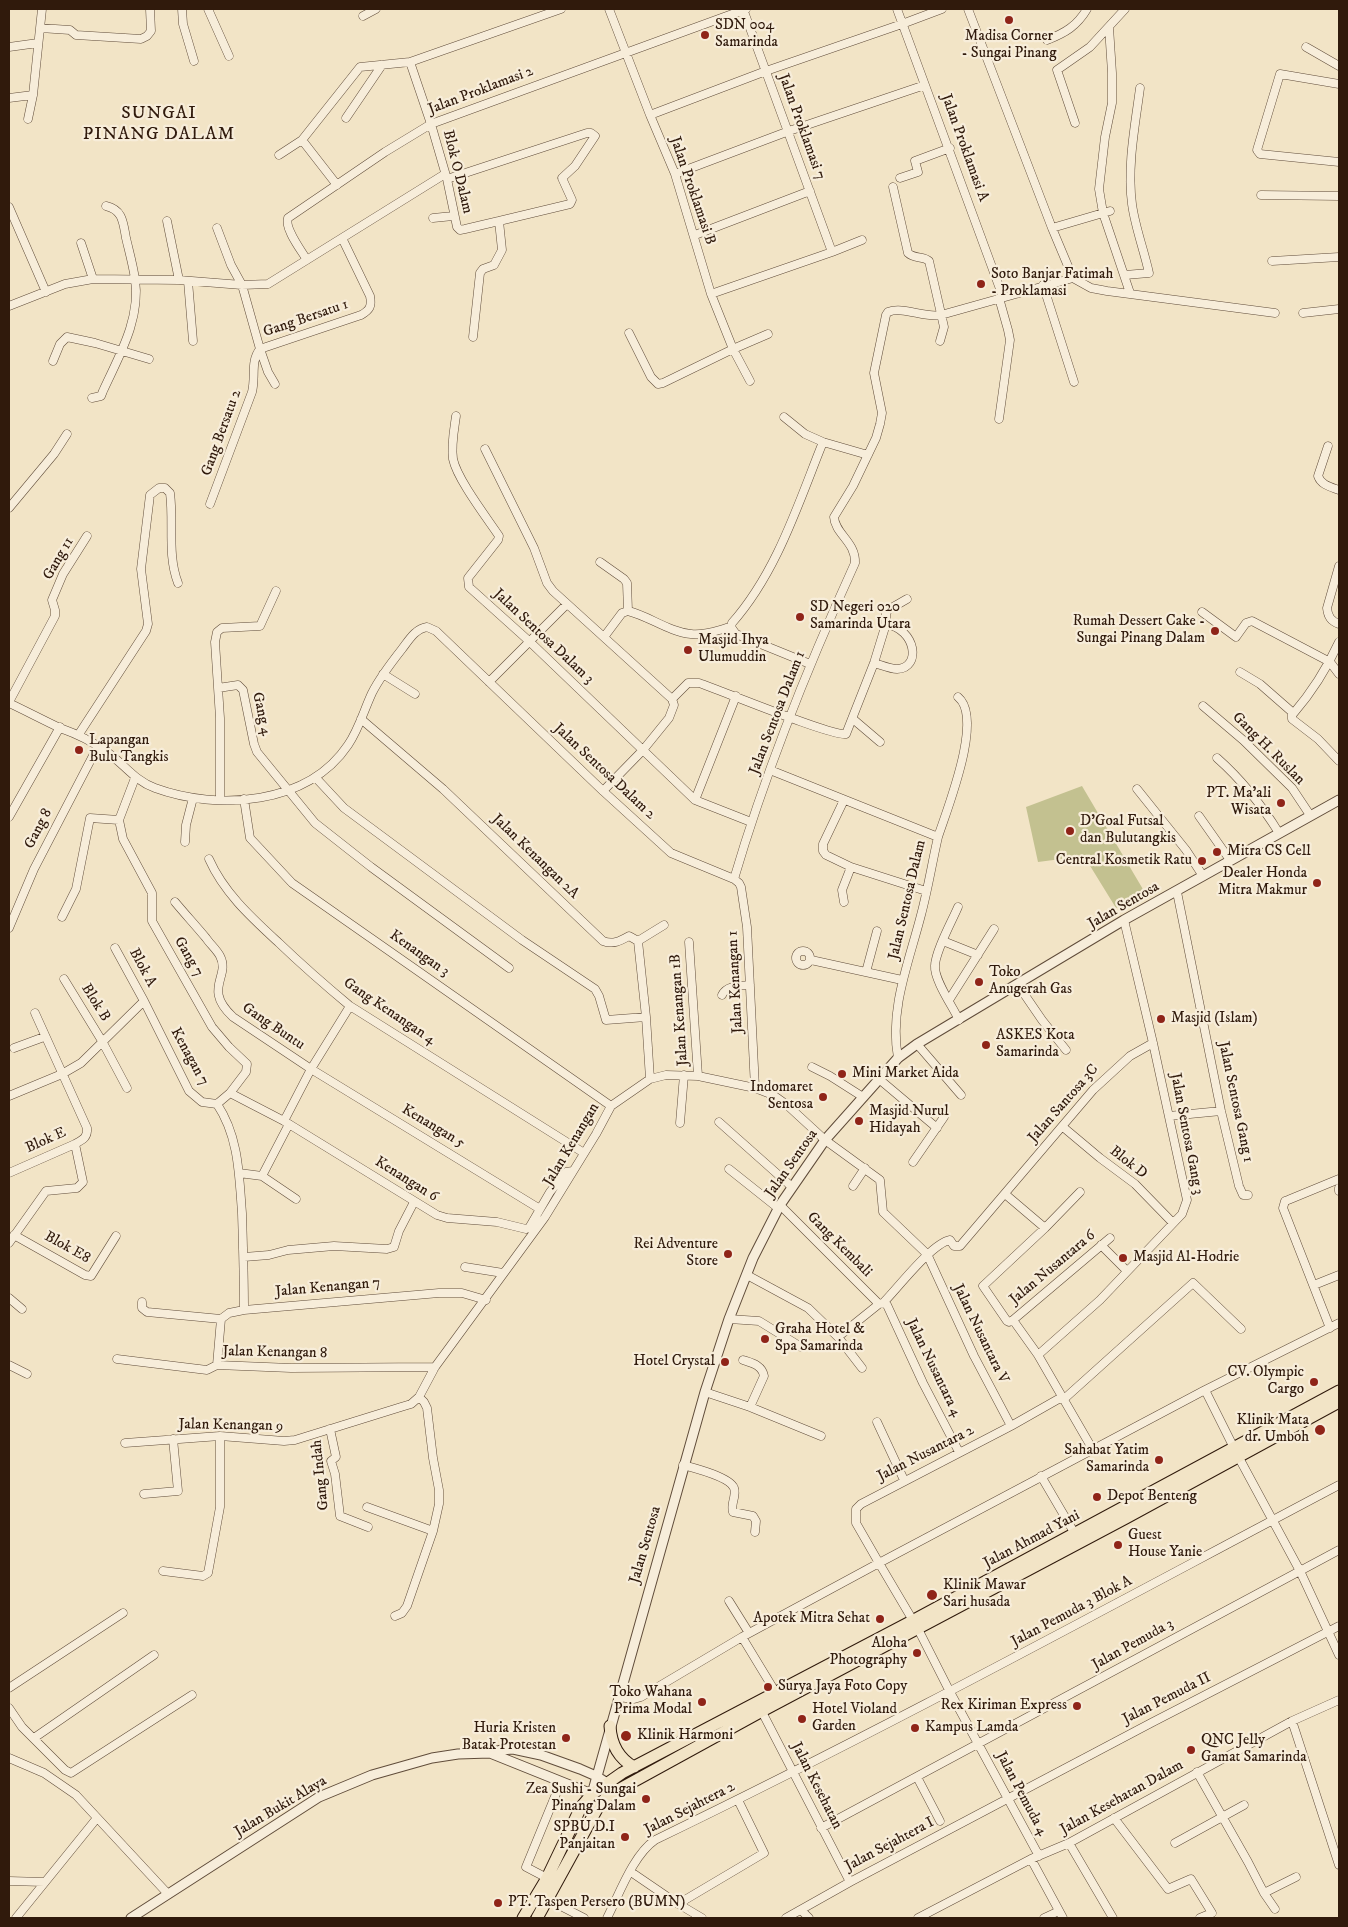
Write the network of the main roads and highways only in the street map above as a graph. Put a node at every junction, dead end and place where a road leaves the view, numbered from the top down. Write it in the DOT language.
graph roads {
  1 [pos="1339,1391"];
  2 [pos="1339,1402"];
  3 [pos="1236,1452"];
  4 [pos="915,1625"];
  5 [pos="759,1707"];
  6 [pos="610,1726"];
  7 [pos="634,1767"];
  8 [pos="523,1918"];
  9 [pos="537,1918"];
  1 -- 3 [label="main road, Jalan Ahmad Yani"];
  2 -- 3 [label="main road, Jalan Ahmad Yani"];
  3 -- 4 [label="main road, Jalan Ahmad Yani"];
  3 -- 4 [label="main road, Jalan Ahmad Yani"];
  4 -- 5 [label="main road, Jalan Ahmad Yani"];
  4 -- 5 [label="main road, Jalan Ahmad Yani"];
  5 -- 7 [label="main road, Jalan Ahmad Yani"];
  5 -- 9 [label="main road, Jalan Ahmad Yani"];
  6 -- 7 [label="main road"];
  7 -- 8 [label="main road, Jalan Ahmad Yani"];
}
